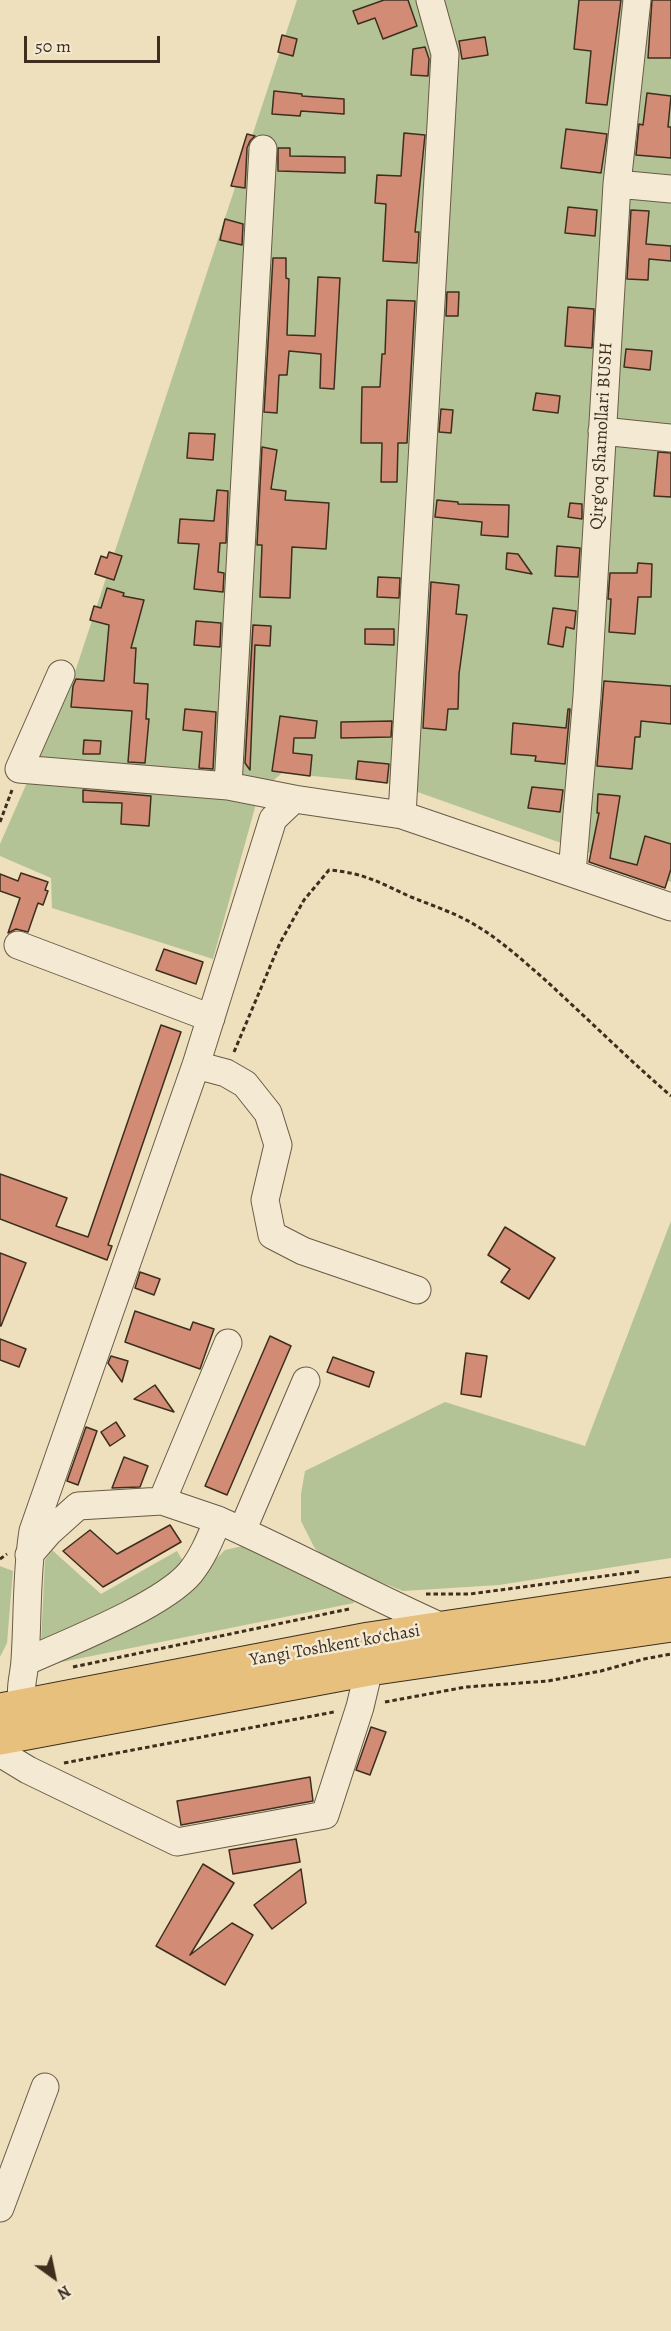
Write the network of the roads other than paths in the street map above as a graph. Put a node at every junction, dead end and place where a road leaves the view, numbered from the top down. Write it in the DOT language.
graph roads {
  1 [pos="430,0"];
  2 [pos="637,0"];
  3 [pos="263,149"];
  4 [pos="617,184"];
  5 [pos="671,189"];
  6 [pos="602,431"];
  7 [pos="671,438"];
  8 [pos="61,674"];
  9 [pos="228,786"];
  10 [pos="294,799"];
  11 [pos="402,815"];
  12 [pos="572,873"];
  13 [pos="671,907"];
  14 [pos="18,945"];
  15 [pos="211,1018"];
  16 [pos="196,1065"];
  17 [pos="417,1290"];
  18 [pos="228,1343"];
  19 [pos="306,1381"];
  20 [pos="162,1501"];
  21 [pos="230,1526"];
  22 [pos="29,1555"];
  23 [pos="671,1594"];
  24 [pos="671,1625"];
  25 [pos="444,1628"];
  26 [pos="25,1662"];
  27 [pos="369,1669"];
  28 [pos="11,1707"];
  29 [pos="0,1738"];
  30 [pos="0,1753"];
  31 [pos="45,2087"];
  32 [pos="0,2208"];
  1 -- 11 [label="street"];
  2 -- 4 [label="street, Qirg'oq Shamollari BUSH"];
  3 -- 9 [label="street"];
  4 -- 5 [label="street"];
  4 -- 6 [label="street, Qirg'oq Shamollari BUSH"];
  6 -- 7 [label="street"];
  6 -- 12 [label="street, Qirg'oq Shamollari BUSH"];
  8 -- 9 [label="street"];
  9 -- 10 [label="street"];
  10 -- 11 [label="street"];
  10 -- 15 [label="street"];
  11 -- 12 [label="street"];
  12 -- 13 [label="street"];
  14 -- 15 [label="street"];
  15 -- 16 [label="street"];
  16 -- 17 [label="street"];
  16 -- 22 [label="street"];
  18 -- 20 [label="street"];
  19 -- 21 [label="street"];
  20 -- 21 [label="street"];
  20 -- 22 [label="street"];
  21 -- 25 [label="street"];
  21 -- 26 [label="street"];
  22 -- 26 [label="street"];
  23 -- 25 [label="highway, Yangi Toshkent ko‘chasi"];
  24 -- 27 [label="highway, Yangi Toshkent ko‘chasi"];
  25 -- 28 [label="highway, Yangi Toshkent ko‘chasi"];
  26 -- 28 [label="street"];
  27 -- 29 [label="highway, Yangi Toshkent ko‘chasi"];
  27 -- 30 [label="street"];
  31 -- 32 [label="street"];
}
